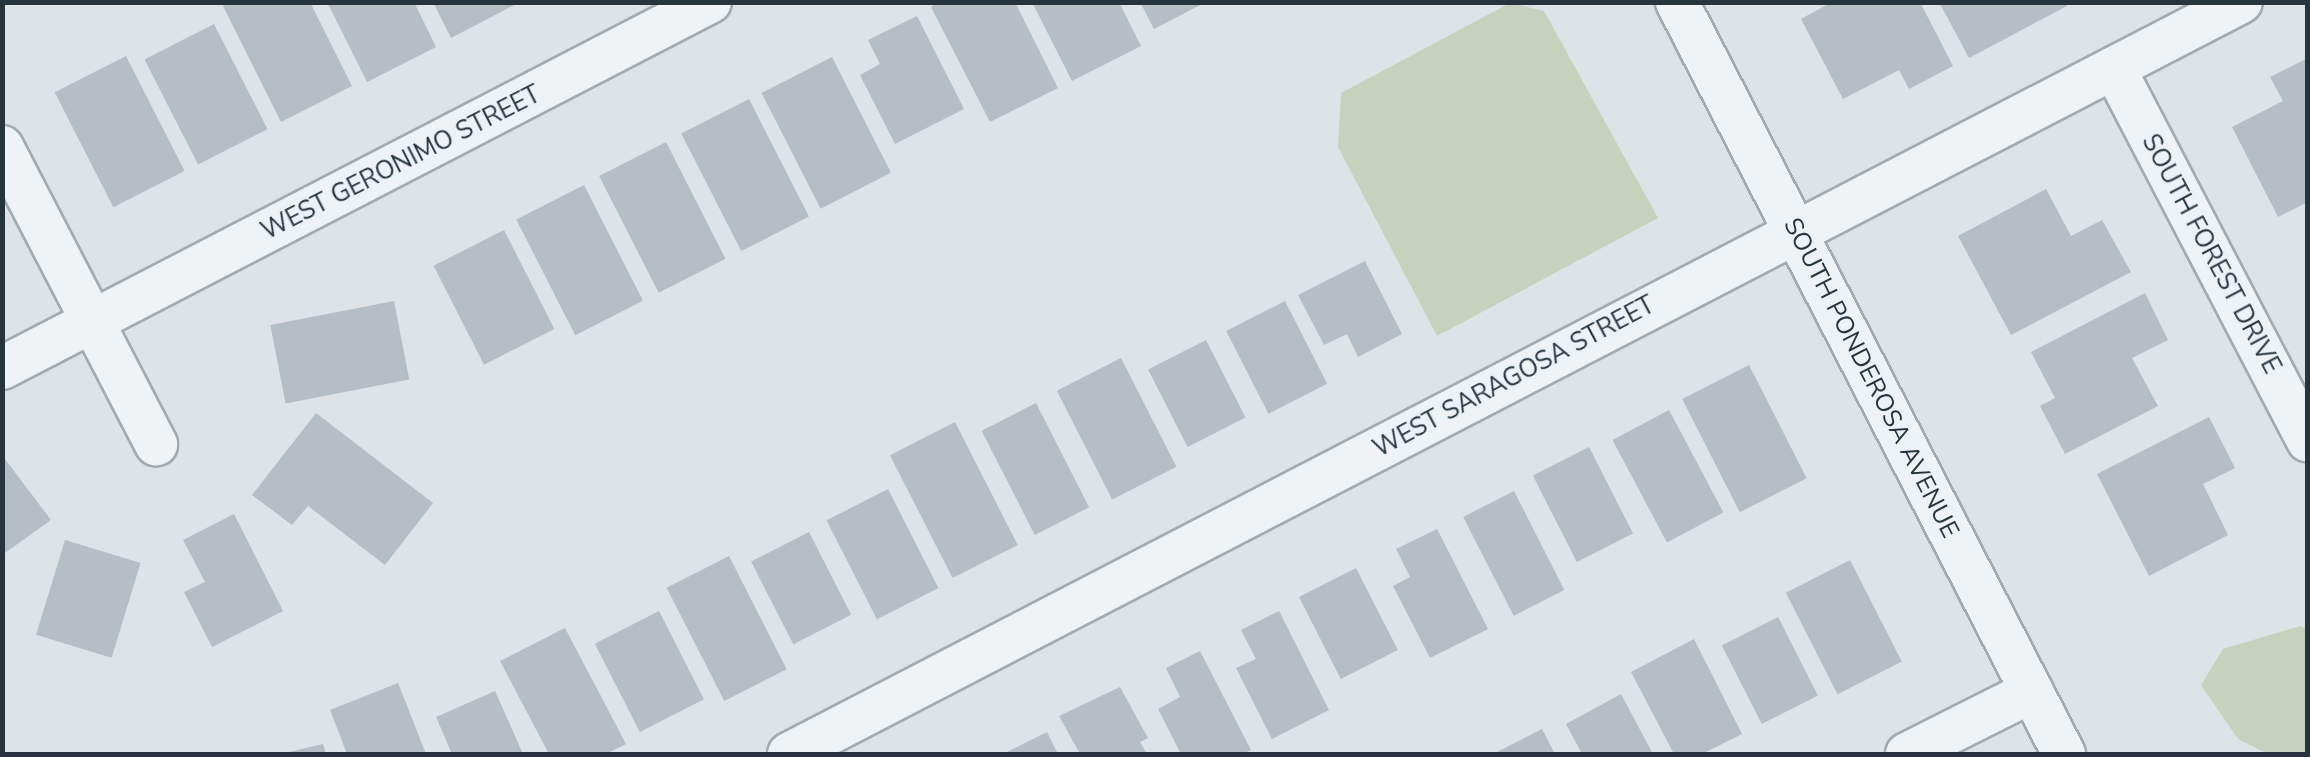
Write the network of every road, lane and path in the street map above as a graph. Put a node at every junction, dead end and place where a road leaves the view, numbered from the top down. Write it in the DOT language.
graph roads {
  1 [pos="710,2"];
  2 [pos="1677,2"];
  3 [pos="2240,2"];
  4 [pos="2114,68"];
  5 [pos="2,147"];
  6 [pos="1795,230"];
  7 [pos="92,323"];
  8 [pos="2,368"];
  9 [pos="2308,440"];
  10 [pos="156,444"];
  11 [pos="2032,691"];
  12 [pos="790,754"];
  13 [pos="1907,754"];
  14 [pos="2064,754"];
  1 -- 7 [label="street, WEST GERONIMO STREET"];
  2 -- 6 [label="street, SOUTH PONDEROSA AVENUE"];
  3 -- 4 [label="street, WEST SARAGOSA STREET"];
  4 -- 6 [label="street, WEST SARAGOSA STREET"];
  4 -- 9 [label="street, SOUTH FOREST DRIVE"];
  5 -- 7 [label="street"];
  6 -- 11 [label="street, SOUTH PONDEROSA AVENUE"];
  6 -- 12 [label="street, WEST SARAGOSA STREET"];
  7 -- 8 [label="street, WEST GERONIMO STREET"];
  7 -- 10 [label="street"];
  11 -- 13 [label="street"];
  11 -- 14 [label="street, SOUTH PONDEROSA AVENUE"];
}
